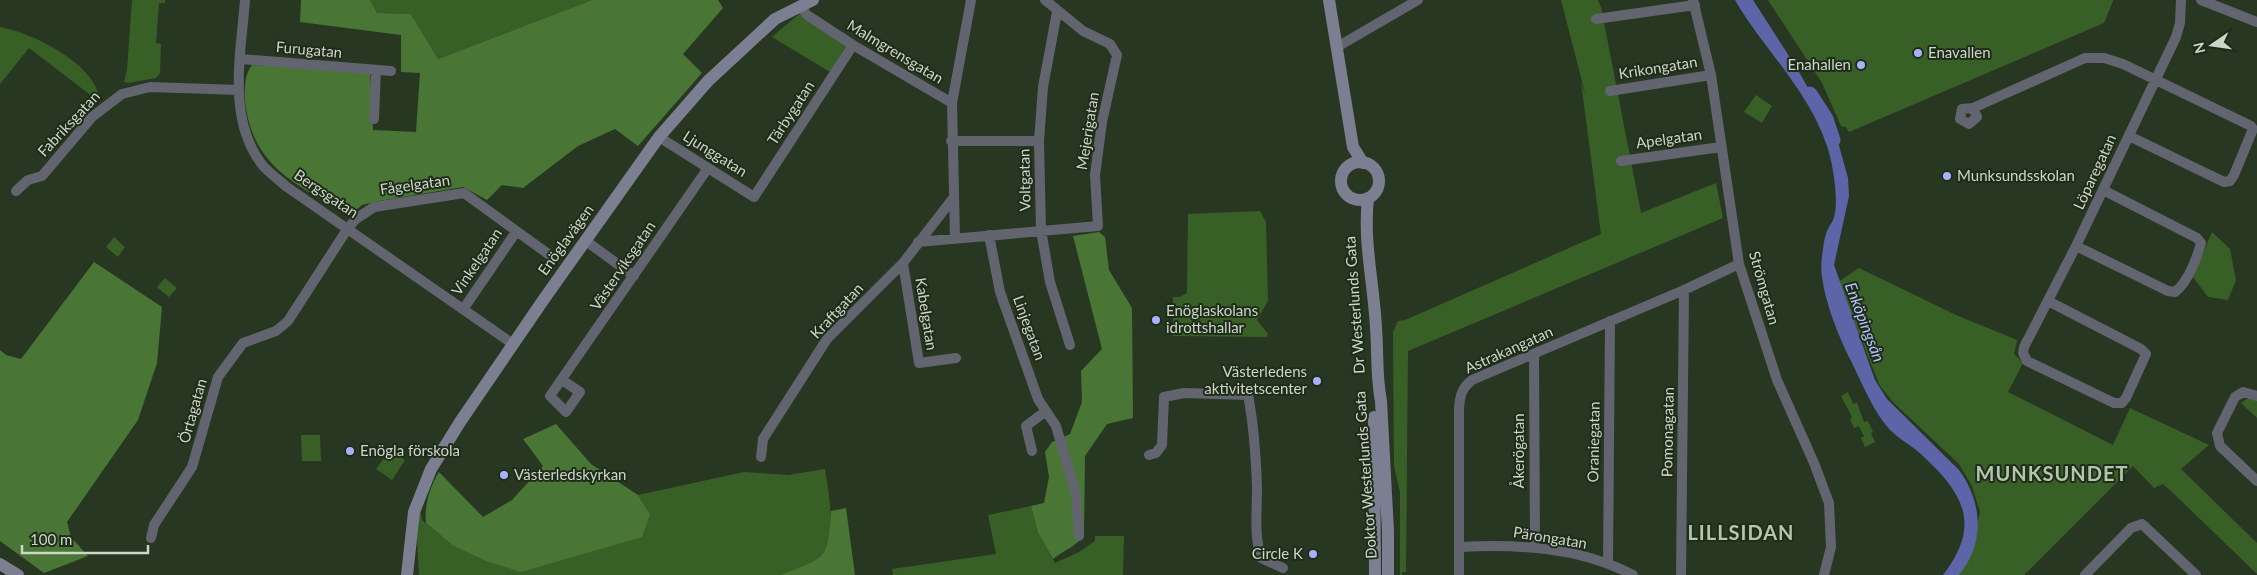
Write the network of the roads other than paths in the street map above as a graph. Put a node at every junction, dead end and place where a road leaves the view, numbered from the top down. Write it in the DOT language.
graph roads {
  1 [pos="245,0"];
  2 [pos="813,0"];
  3 [pos="971,0"];
  4 [pos="1045,0"];
  5 [pos="1329,0"];
  6 [pos="1418,0"];
  7 [pos="2180,0"];
  8 [pos="2201,0"];
  9 [pos="1694,3"];
  10 [pos="800,6"];
  11 [pos="1058,12"];
  12 [pos="1596,19"];
  13 [pos="2257,22"];
  14 [pos="852,45"];
  15 [pos="1337,47"];
  16 [pos="240,60"];
  17 [pos="376,70"];
  18 [pos="391,71"];
  19 [pos="1711,75"];
  20 [pos="2154,80"];
  21 [pos="239,90"];
  22 [pos="1610,91"];
  23 [pos="952,103"];
  24 [pos="1973,108"];
  25 [pos="374,119"];
  26 [pos="2129,136"];
  27 [pos="659,137"];
  28 [pos="951,141"];
  29 [pos="1039,141"];
  30 [pos="1353,147"];
  31 [pos="1721,147"];
  32 [pos="1621,161"];
  33 [pos="1363,163"];
  34 [pos="1350,166"];
  35 [pos="708,168"];
  36 [pos="2103,190"];
  37 [pos="16,191"];
  38 [pos="754,197"];
  39 [pos="954,197"];
  40 [pos="1363,199"];
  41 [pos="356,219"];
  42 [pos="348,228"];
  43 [pos="1041,230"];
  44 [pos="516,232"];
  45 [pos="989,235"];
  46 [pos="955,238"];
  47 [pos="586,241"];
  48 [pos="918,242"];
  49 [pos="2076,246"];
  50 [pos="551,256"];
  51 [pos="903,263"];
  52 [pos="1740,264"];
  53 [pos="634,276"];
  54 [pos="1684,290"];
  55 [pos="2048,301"];
  56 [pos="464,308"];
  57 [pos="1610,321"];
  58 [pos="513,344"];
  59 [pos="1070,345"];
  60 [pos="1534,355"];
  61 [pos="956,358"];
  62 [pos="562,380"];
  63 [pos="1377,383"];
  64 [pos="2257,396"];
  65 [pos="1046,411"];
  66 [pos="1032,451"];
  67 [pos="1149,455"];
  68 [pos="761,457"];
  69 [pos="2257,481"];
  70 [pos="1079,536"];
  71 [pos="151,538"];
  72 [pos="410,546"];
  73 [pos="1460,547"];
  74 [pos="1535,547"];
  75 [pos="0,564"];
  76 [pos="1608,564"];
  77 [pos="1283,568"];
  78 [pos="18,575"];
  79 [pos="407,575"];
  80 [pos="415,575"];
  81 [pos="1375,575"];
  82 [pos="1388,575"];
  83 [pos="1459,575"];
  84 [pos="1633,575"];
  85 [pos="1681,575"];
  86 [pos="1824,575"];
  87 [pos="2085,575"];
  88 [pos="2196,575"];
  1 -- 16 [label="street, Bergsgatan"];
  2 -- 10 [label="main road, Enöglavägen"];
  3 -- 23 [label="street"];
  4 -- 11 [label="street"];
  5 -- 15 [label="main road, Dr Westerlunds Gata"];
  6 -- 15 [label="street"];
  7 -- 20 [label="street, Löparegatan"];
  8 -- 13 [label="street"];
  9 -- 12 [label="street"];
  9 -- 19 [label="street, Strömgatan"];
  10 -- 14 [label="street, Malmgrensgatan"];
  10 -- 27 [label="main road, Enöglavägen"];
  11 -- 29 [label="street, Voltgatan"];
  11 -- 43 [label="street, Mejerigatan"];
  14 -- 23 [label="street, Malmgrensgatan"];
  14 -- 38 [label="street, Tärbygatan"];
  15 -- 30 [label="main road, Dr Westerlunds Gata"];
  16 -- 17 [label="street, Furugatan"];
  16 -- 21 [label="street, Bergsgatan"];
  17 -- 18 [label="street, Furugatan"];
  17 -- 25 [label="street"];
  19 -- 22 [label="street, Krikongatan"];
  19 -- 31 [label="street, Strömgatan"];
  20 -- 24 [label="street"];
  20 -- 26 [label="street, Löparegatan"];
  20 -- 26 [label="street"];
  21 -- 37 [label="street, Fabriksgatan"];
  21 -- 42 [label="street, Bergsgatan"];
  23 -- 28 [label="street"];
  26 -- 36 [label="street, Löparegatan"];
  27 -- 35 [label="street, Ljunggatan"];
  27 -- 47 [label="main road, Enöglavägen"];
  28 -- 29 [label="street"];
  28 -- 39 [label="street"];
  29 -- 43 [label="street, Voltgatan"];
  30 -- 33 [label="main road, Dr Westerlunds Gata"];
  30 -- 34 [label="main road, Dr Westerlunds Gata"];
  31 -- 32 [label="street, Apelgatan"];
  31 -- 52 [label="street, Strömgatan"];
  33 -- 34 [label="main road"];
  33 -- 40 [label="main road, Dr Westerlunds Gata"];
  34 -- 40 [label="main road, Dr Westerlunds Gata"];
  35 -- 38 [label="street, Ljunggatan"];
  35 -- 53 [label="street, Västerviksgatan"];
  36 -- 49 [label="street, Löparegatan"];
  36 -- 49 [label="street"];
  39 -- 46 [label="street"];
  39 -- 48 [label="street, Kraftgatan"];
  40 -- 63 [label="main road, Dr Westerlunds Gata"];
  41 -- 42 [label="street, Örtagatan"];
  41 -- 44 [label="street, Fågelgatan"];
  42 -- 56 [label="street, Bergsgatan"];
  42 -- 71 [label="street, Örtagatan"];
  43 -- 45 [label="street"];
  43 -- 59 [label="street, Voltgatan"];
  44 -- 50 [label="street, Fågelgatan"];
  44 -- 56 [label="street, Vinkelgatan"];
  45 -- 46 [label="street"];
  45 -- 65 [label="street, Linjegatan"];
  46 -- 48 [label="street"];
  47 -- 53 [label="street"];
  47 -- 58 [label="main road, Enöglavägen"];
  48 -- 51 [label="street, Kraftgatan"];
  49 -- 55 [label="street, Löparegatan"];
  51 -- 61 [label="street, Kabelgatan"];
  51 -- 68 [label="street, Kraftgatan"];
  52 -- 54 [label="street, Astrakangatan"];
  52 -- 86 [label="street, Strömgatan"];
  53 -- 62 [label="street, Västerviksgatan"];
  54 -- 57 [label="street, Astrakangatan"];
  54 -- 85 [label="street, Pomonagatan"];
  55 -- 55 [label="street, Löparegatan"];
  56 -- 58 [label="street, Bergsgatan"];
  57 -- 60 [label="street, Astrakangatan"];
  57 -- 76 [label="street, Oraniegatan"];
  58 -- 72 [label="main road, Enöglavägen"];
  60 -- 73 [label="street, Astrakangatan"];
  60 -- 74 [label="street, Åkerögatan"];
  63 -- 81 [label="main road, Doktor Westerlunds Gata"];
  63 -- 82 [label="main road, Doktor Westerlunds Gata"];
  64 -- 69 [label="street"];
  65 -- 66 [label="street"];
  65 -- 70 [label="street, Linjegatan"];
  67 -- 77 [label="street"];
  72 -- 79 [label="main road, Enöglavägen"];
  72 -- 80 [label="main road, Enöglavägen"];
  73 -- 74 [label="street, Pärongatan"];
  73 -- 83 [label="street, Astrakangatan"];
  74 -- 76 [label="street, Pärongatan"];
  75 -- 78 [label="main road"];
  76 -- 84 [label="street, Pärongatan"];
  87 -- 88 [label="street"];
}
